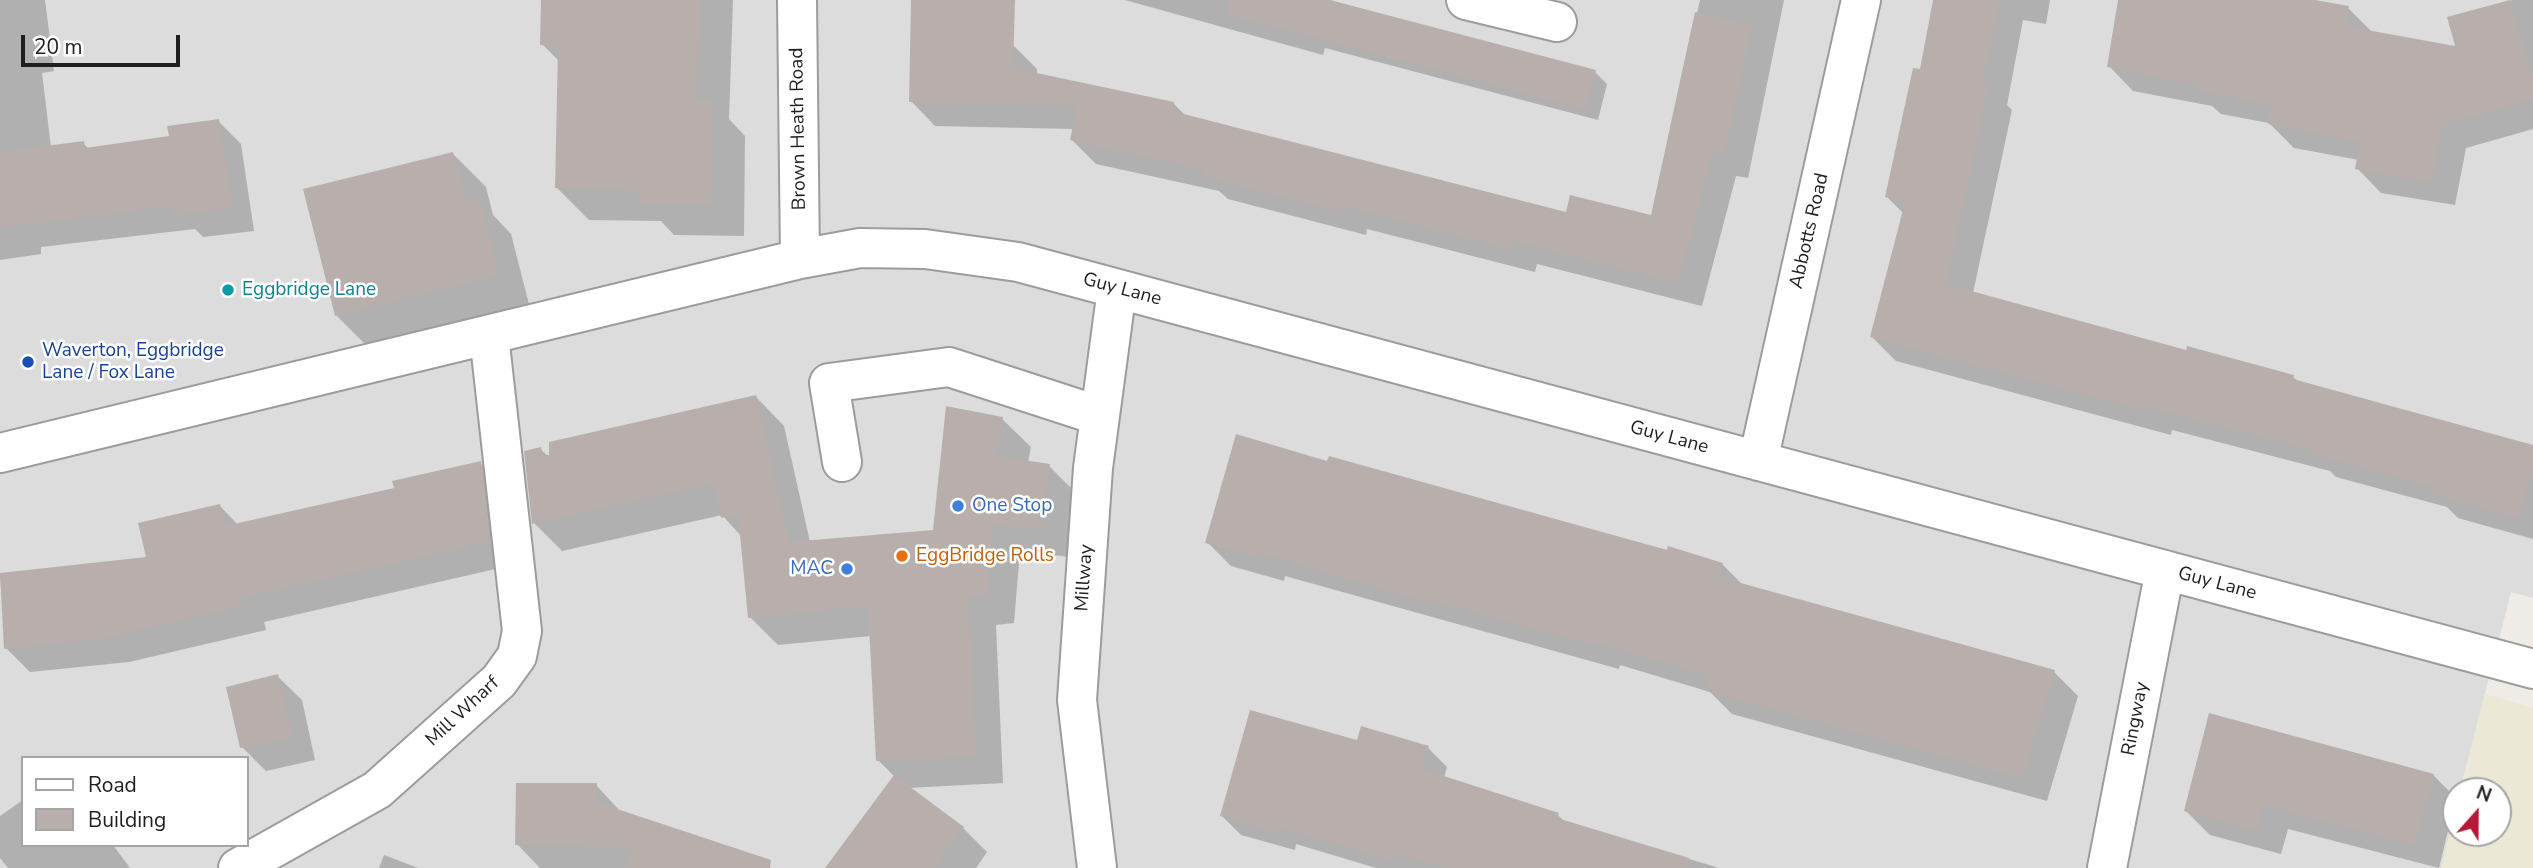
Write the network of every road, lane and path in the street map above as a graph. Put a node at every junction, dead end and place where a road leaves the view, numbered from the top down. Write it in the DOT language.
graph roads {
  1 [pos="797,0"];
  2 [pos="1466,0"];
  3 [pos="1861,0"];
  4 [pos="1557,22"];
  5 [pos="800,259"];
  6 [pos="1117,289"];
  7 [pos="489,335"];
  8 [pos="1100,416"];
  9 [pos="0,453"];
  10 [pos="1758,461"];
  11 [pos="842,462"];
  12 [pos="2165,570"];
  13 [pos="2533,669"];
  14 [pos="238,868"];
  15 [pos="1097,868"];
  16 [pos="2107,868"];
  1 -- 5 [label="street, Brown Heath Road"];
  2 -- 4 [label="street"];
  3 -- 10 [label="street, Abbotts Road"];
  5 -- 6 [label="street, Guy Lane"];
  5 -- 7 [label="street"];
  6 -- 8 [label="street, Millway"];
  6 -- 10 [label="street, Guy Lane"];
  7 -- 9 [label="street"];
  7 -- 14 [label="street, Mill Wharf"];
  8 -- 11 [label="street"];
  8 -- 15 [label="street, Millway"];
  10 -- 12 [label="street, Guy Lane"];
  12 -- 13 [label="street, Guy Lane"];
  12 -- 16 [label="street, Ringway"];
}
